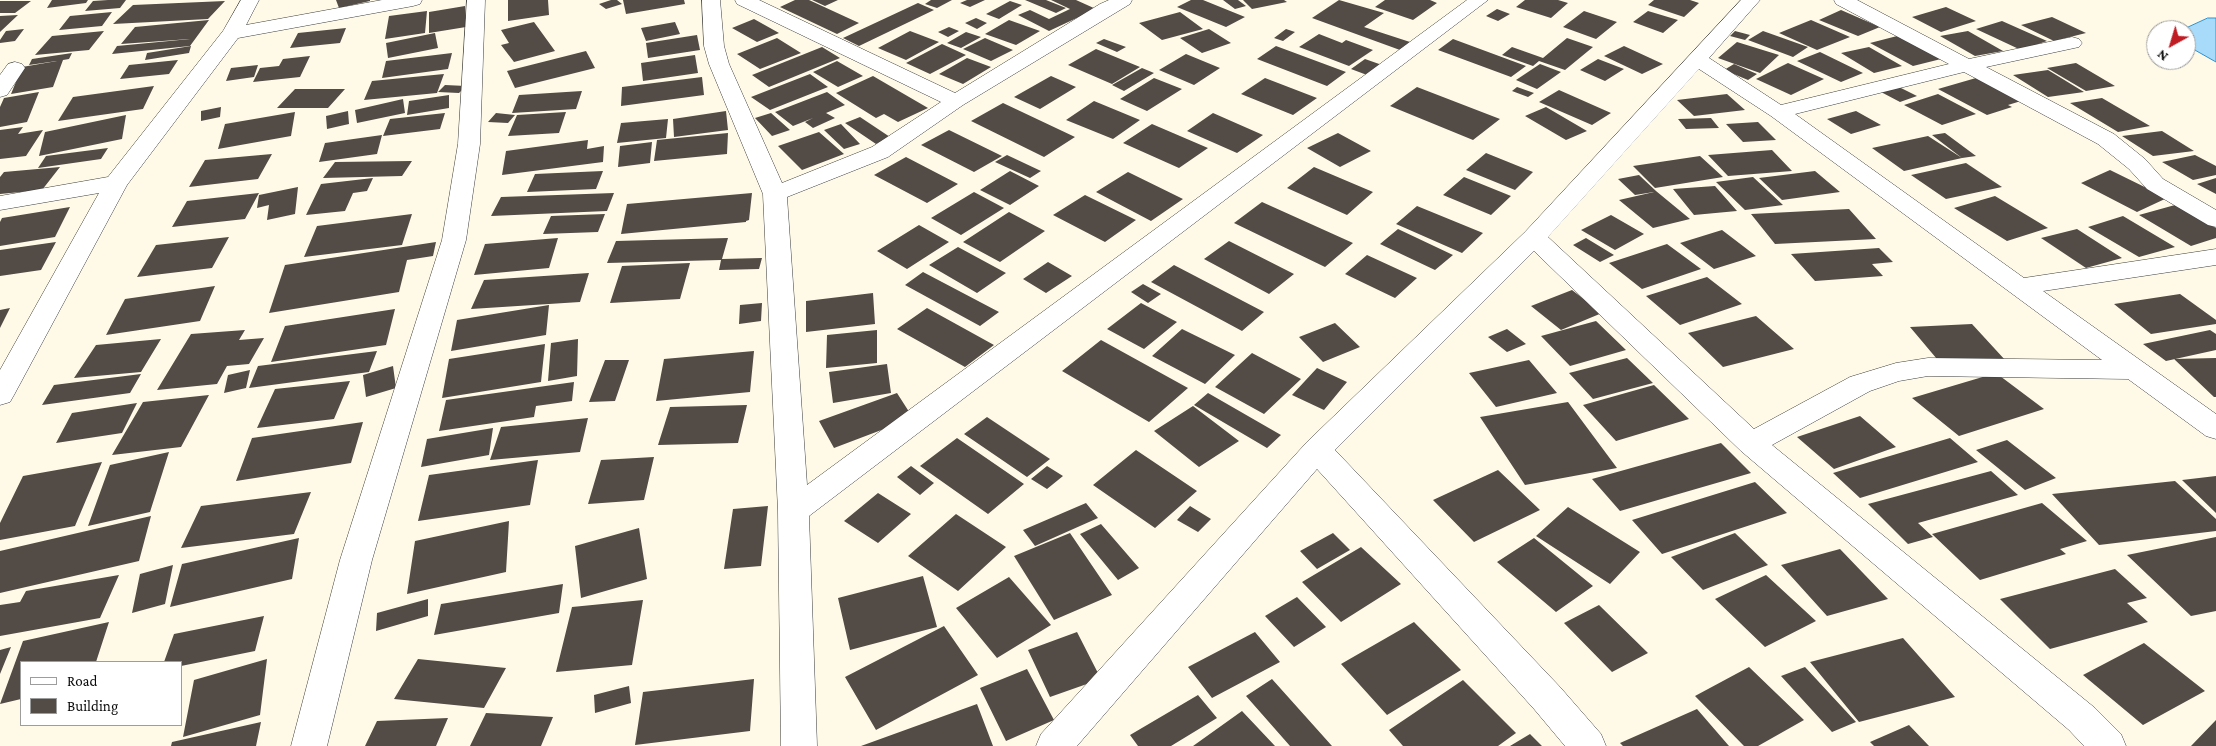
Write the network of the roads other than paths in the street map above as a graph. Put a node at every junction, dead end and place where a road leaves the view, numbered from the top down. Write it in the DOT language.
graph roads {
  1 [pos="250,0"];
  2 [pos="413,0"];
  3 [pos="476,0"];
  4 [pos="711,0"];
  5 [pos="744,0"];
  6 [pos="1751,0"];
  7 [pos="1842,0"];
  8 [pos="1475,1"];
  9 [pos="1107,3"];
  10 [pos="232,32"];
  11 [pos="2072,43"];
  12 [pos="1697,58"];
  13 [pos="1969,65"];
  14 [pos="15,68"];
  15 [pos="0,91"];
  16 [pos="956,101"];
  17 [pos="1778,112"];
  18 [pos="116,183"];
  19 [pos="775,194"];
  20 [pos="0,203"];
  21 [pos="2216,220"];
  22 [pos="1534,237"];
  23 [pos="2216,257"];
  24 [pos="2017,287"];
  25 [pos="2133,370"];
  26 [pos="0,395"];
  27 [pos="2216,429"];
  28 [pos="1751,444"];
  29 [pos="1317,450"];
  30 [pos="793,511"];
  31 [pos="309,746"];
  32 [pos="799,746"];
  33 [pos="1054,746"];
  34 [pos="1588,746"];
  35 [pos="2108,746"];
  1 -- 10 [label="street"];
  2 -- 10 [label="street"];
  3 -- 31 [label="street"];
  4 -- 19 [label="street"];
  5 -- 16 [label="street"];
  6 -- 12 [label="street"];
  7 -- 13 [label="street"];
  8 -- 30 [label="street"];
  9 -- 16 [label="street"];
  10 -- 18 [label="street"];
  11 -- 13 [label="street"];
  12 -- 17 [label="street"];
  12 -- 22 [label="street"];
  13 -- 17 [label="street"];
  13 -- 21 [label="street"];
  14 -- 15 [label="street"];
  16 -- 19 [label="street"];
  17 -- 24 [label="street"];
  18 -- 20 [label="street"];
  18 -- 26 [label="street"];
  19 -- 30 [label="street"];
  22 -- 28 [label="street"];
  22 -- 29 [label="street"];
  23 -- 24 [label="street"];
  24 -- 25 [label="street"];
  25 -- 27 [label="street"];
  25 -- 28 [label="street"];
  28 -- 35 [label="street"];
  29 -- 33 [label="street"];
  29 -- 34 [label="street"];
  30 -- 32 [label="street"];
}
